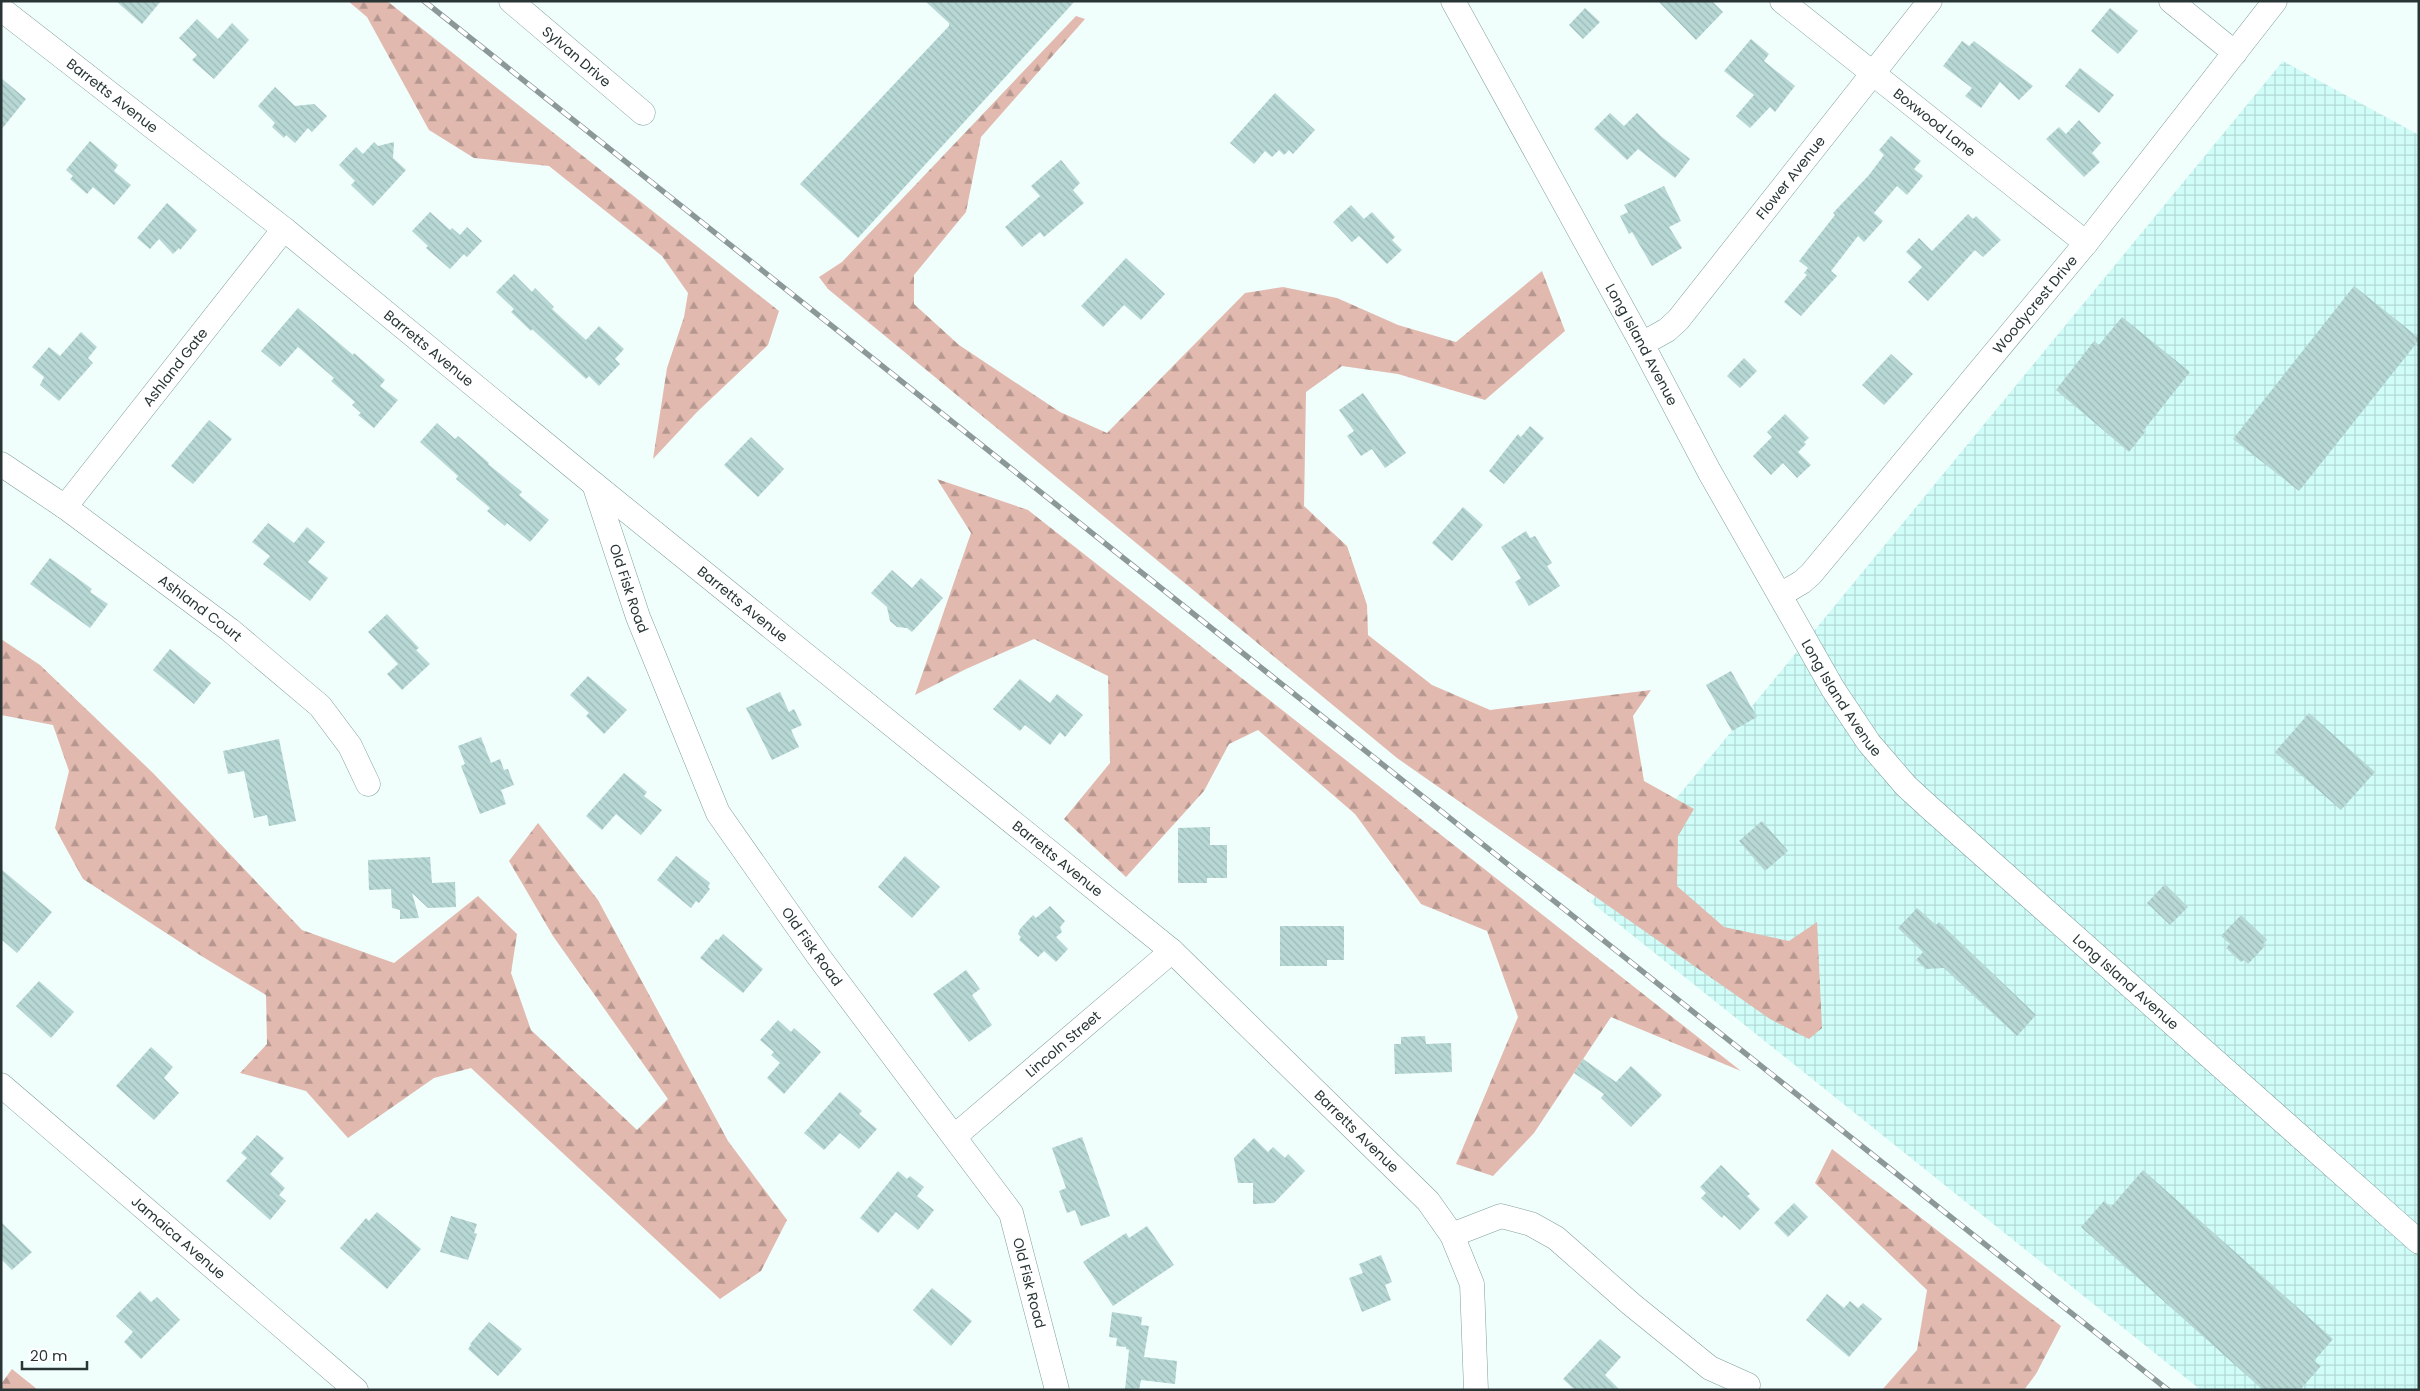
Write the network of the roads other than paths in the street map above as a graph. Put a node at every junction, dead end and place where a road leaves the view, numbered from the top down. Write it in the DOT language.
graph roads {
  1 [pos="512,1"];
  2 [pos="1452,1"];
  3 [pos="1782,1"];
  4 [pos="1930,1"];
  5 [pos="2171,1"];
  6 [pos="2275,1"];
  7 [pos="1,9"];
  8 [pos="2235,53"];
  9 [pos="1874,73"];
  10 [pos="643,113"];
  11 [pos="284,229"];
  12 [pos="2086,243"];
  13 [pos="1642,344"];
  14 [pos="1,464"];
  15 [pos="594,484"];
  16 [pos="65,507"];
  17 [pos="1780,595"];
  18 [pos="368,784"];
  19 [pos="1172,951"];
  20 [pos="1,1085"];
  21 [pos="955,1136"];
  22 [pos="1452,1234"];
  23 [pos="2419,1242"];
  24 [pos="1748,1385"];
  25 [pos="356,1390"];
  26 [pos="1058,1390"];
  27 [pos="1476,1390"];
  1 -- 10 [label="street, Sylvan Drive"];
  2 -- 13 [label="street, Long Island Avenue"];
  3 -- 9 [label="street, Boxwood Lane"];
  4 -- 9 [label="street, Flower Avenue"];
  5 -- 8 [label="street"];
  6 -- 8 [label="street, Woodycrest Drive"];
  7 -- 11 [label="street, Barretts Avenue"];
  8 -- 12 [label="street, Woodycrest Drive"];
  9 -- 12 [label="street, Boxwood Lane"];
  9 -- 13 [label="street, Flower Avenue"];
  11 -- 15 [label="street, Barretts Avenue"];
  11 -- 16 [label="street, Ashland Gate"];
  12 -- 17 [label="street, Woodycrest Drive"];
  13 -- 17 [label="street, Long Island Avenue"];
  14 -- 16 [label="street, Ashland Court"];
  15 -- 19 [label="street, Barretts Avenue"];
  15 -- 21 [label="street, Old Fisk Road"];
  16 -- 18 [label="street, Ashland Court"];
  17 -- 23 [label="street, Long Island Avenue"];
  19 -- 21 [label="street, Lincoln Street"];
  19 -- 22 [label="street, Barretts Avenue"];
  20 -- 25 [label="street, Jamaica Avenue"];
  21 -- 26 [label="street, Old Fisk Road"];
  22 -- 24 [label="street"];
  22 -- 27 [label="street, Barretts Avenue"];
}
